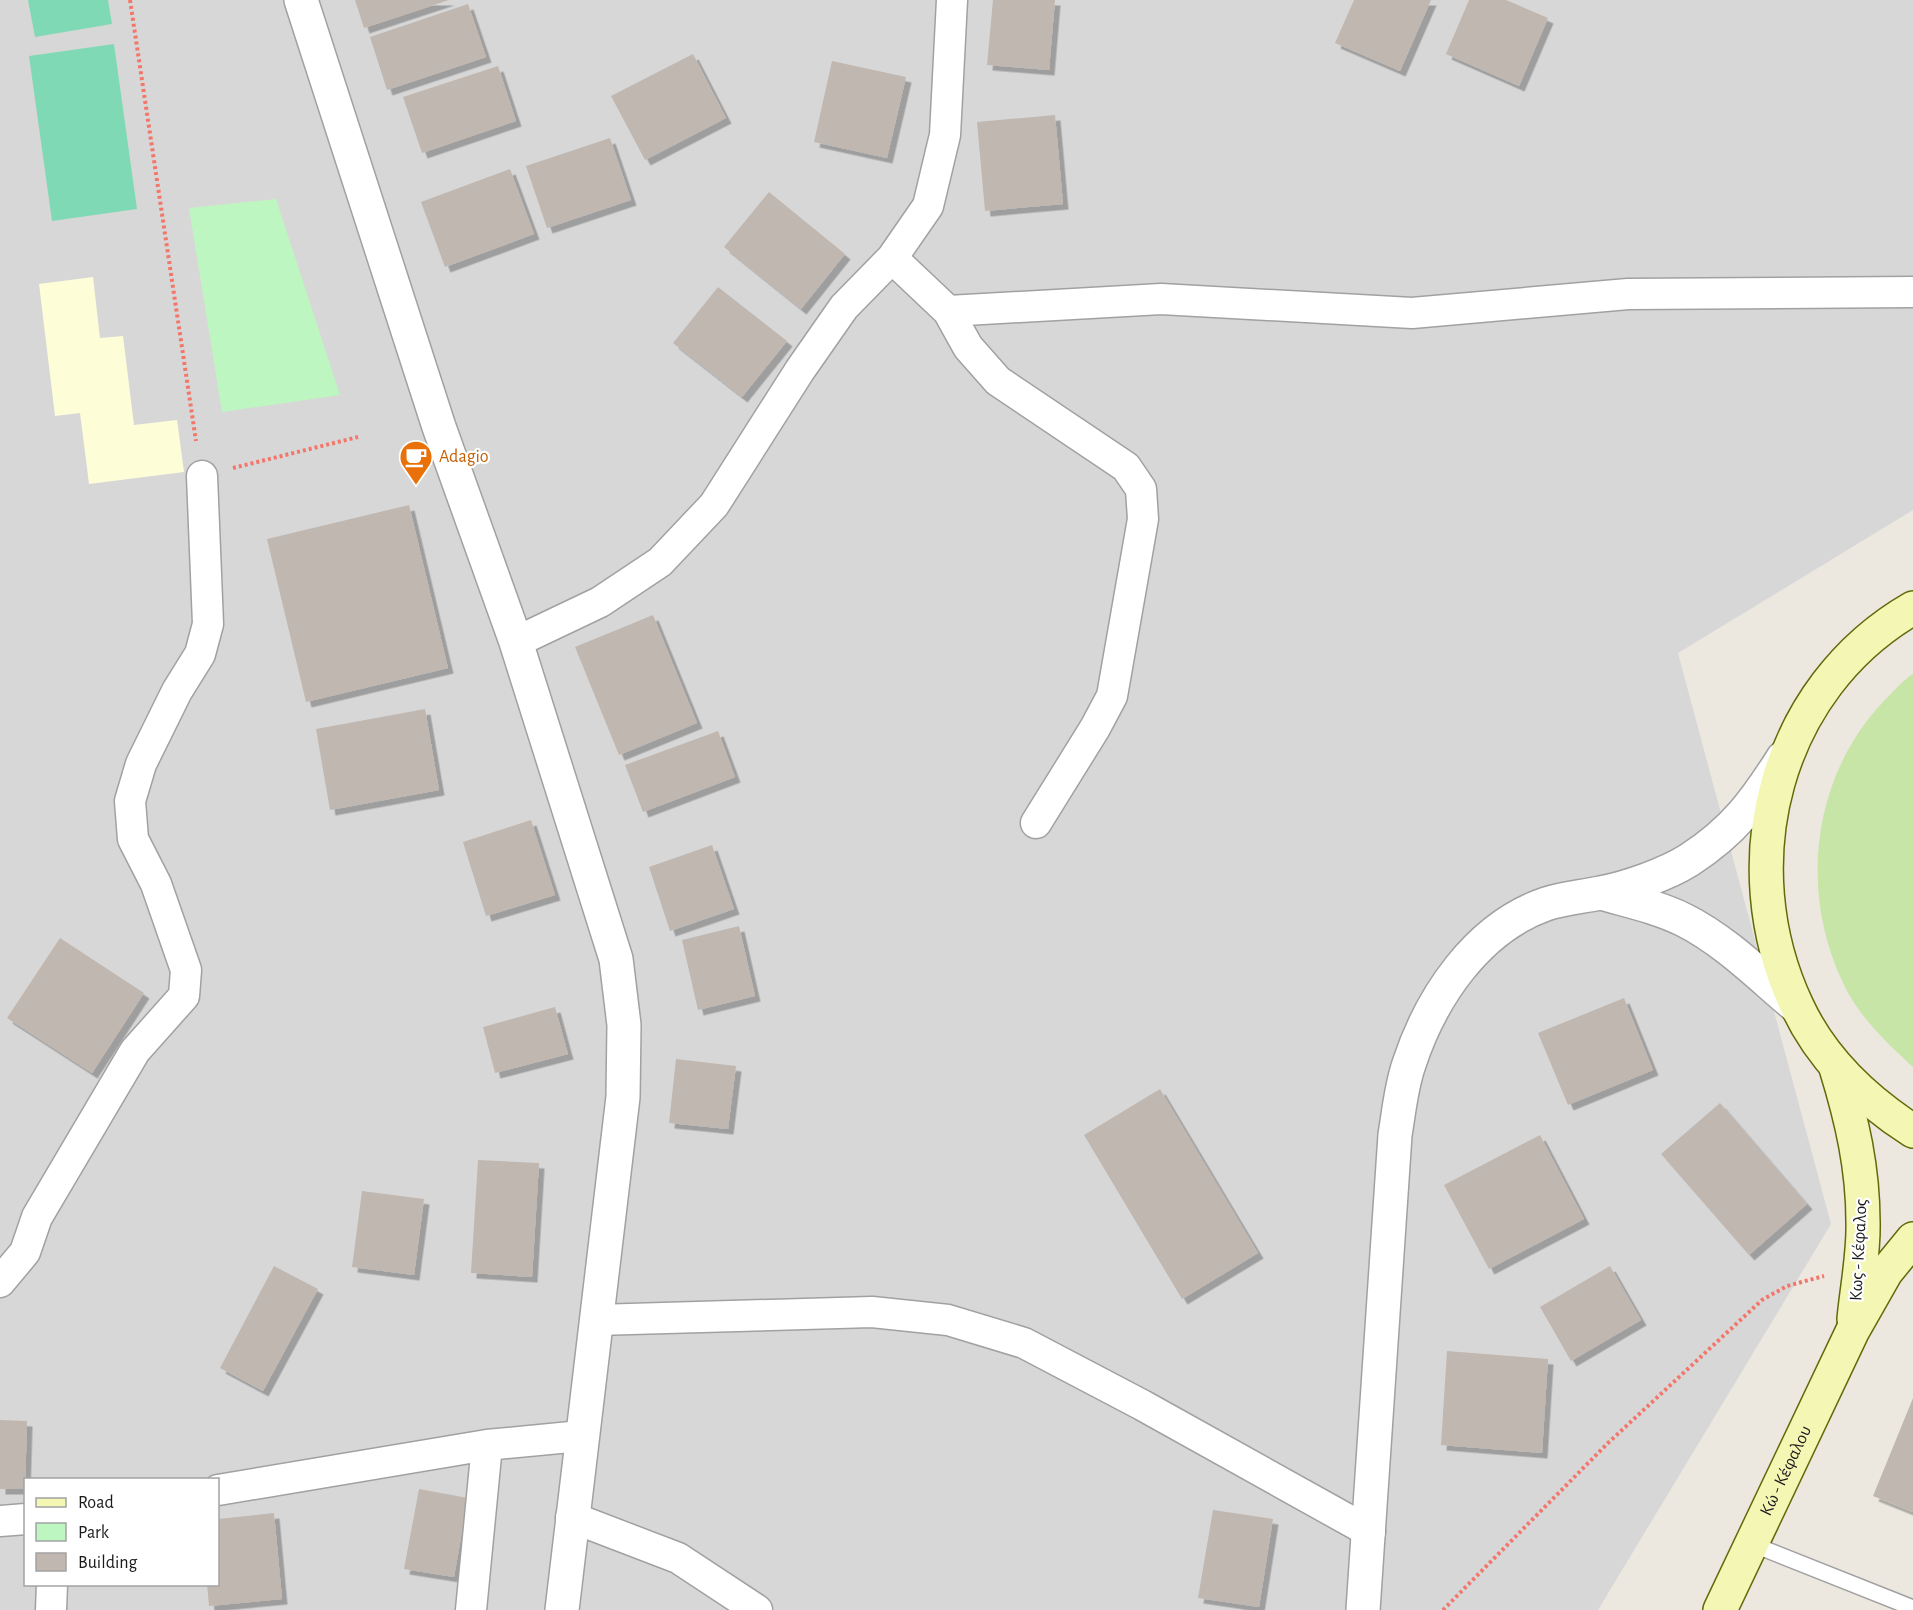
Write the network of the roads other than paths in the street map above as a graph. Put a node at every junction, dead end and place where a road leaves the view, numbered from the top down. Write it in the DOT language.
graph roads {
  1 [pos="301,0"];
  2 [pos="952,0"];
  3 [pos="892,258"];
  4 [pos="1913,292"];
  5 [pos="948,311"];
  6 [pos="202,476"];
  7 [pos="1913,608"];
  8 [pos="516,642"];
  9 [pos="1792,743"];
  10 [pos="1036,823"];
  11 [pos="1601,893"];
  12 [pos="1797,1007"];
  13 [pos="1834,1064"];
  14 [pos="1913,1131"];
  15 [pos="1913,1239"];
  16 [pos="0,1282"];
  17 [pos="596,1320"];
  18 [pos="1853,1330"];
  19 [pos="582,1436"];
  20 [pos="487,1445"];
  21 [pos="219,1490"];
  22 [pos="571,1517"];
  23 [pos="24,1519"];
  24 [pos="0,1521"];
  25 [pos="1370,1532"];
  26 [pos="1752,1544"];
  27 [pos="52,1586"];
  28 [pos="1913,1608"];
  29 [pos="51,1610"];
  30 [pos="471,1610"];
  31 [pos="562,1610"];
  32 [pos="757,1610"];
  33 [pos="1363,1610"];
  34 [pos="1720,1610"];
  1 -- 8 [label="street"];
  2 -- 3 [label="street"];
  3 -- 5 [label="street"];
  3 -- 8 [label="street"];
  4 -- 5 [label="street"];
  5 -- 10 [label="street"];
  6 -- 16 [label="street"];
  7 -- 9 [label="main road"];
  8 -- 17 [label="street"];
  9 -- 11 [label="street"];
  9 -- 12 [label="main road"];
  11 -- 12 [label="street"];
  11 -- 25 [label="street"];
  12 -- 13 [label="main road"];
  13 -- 14 [label="main road"];
  13 -- 18 [label="main road, Κως - Κέφαλος"];
  15 -- 18 [label="main road, Κως - Κέφαλος"];
  17 -- 19 [label="street"];
  17 -- 25 [label="street"];
  18 -- 26 [label="main road, Κώ - Κέφαλου"];
  19 -- 20 [label="street"];
  19 -- 22 [label="street"];
  20 -- 21 [label="street"];
  20 -- 30 [label="street"];
  22 -- 31 [label="street"];
  22 -- 32 [label="street"];
  23 -- 24 [label="street"];
  25 -- 33 [label="street"];
  26 -- 28 [label="lane"];
  26 -- 34 [label="main road, Κώ - Κέφαλου"];
  27 -- 29 [label="street"];
}
